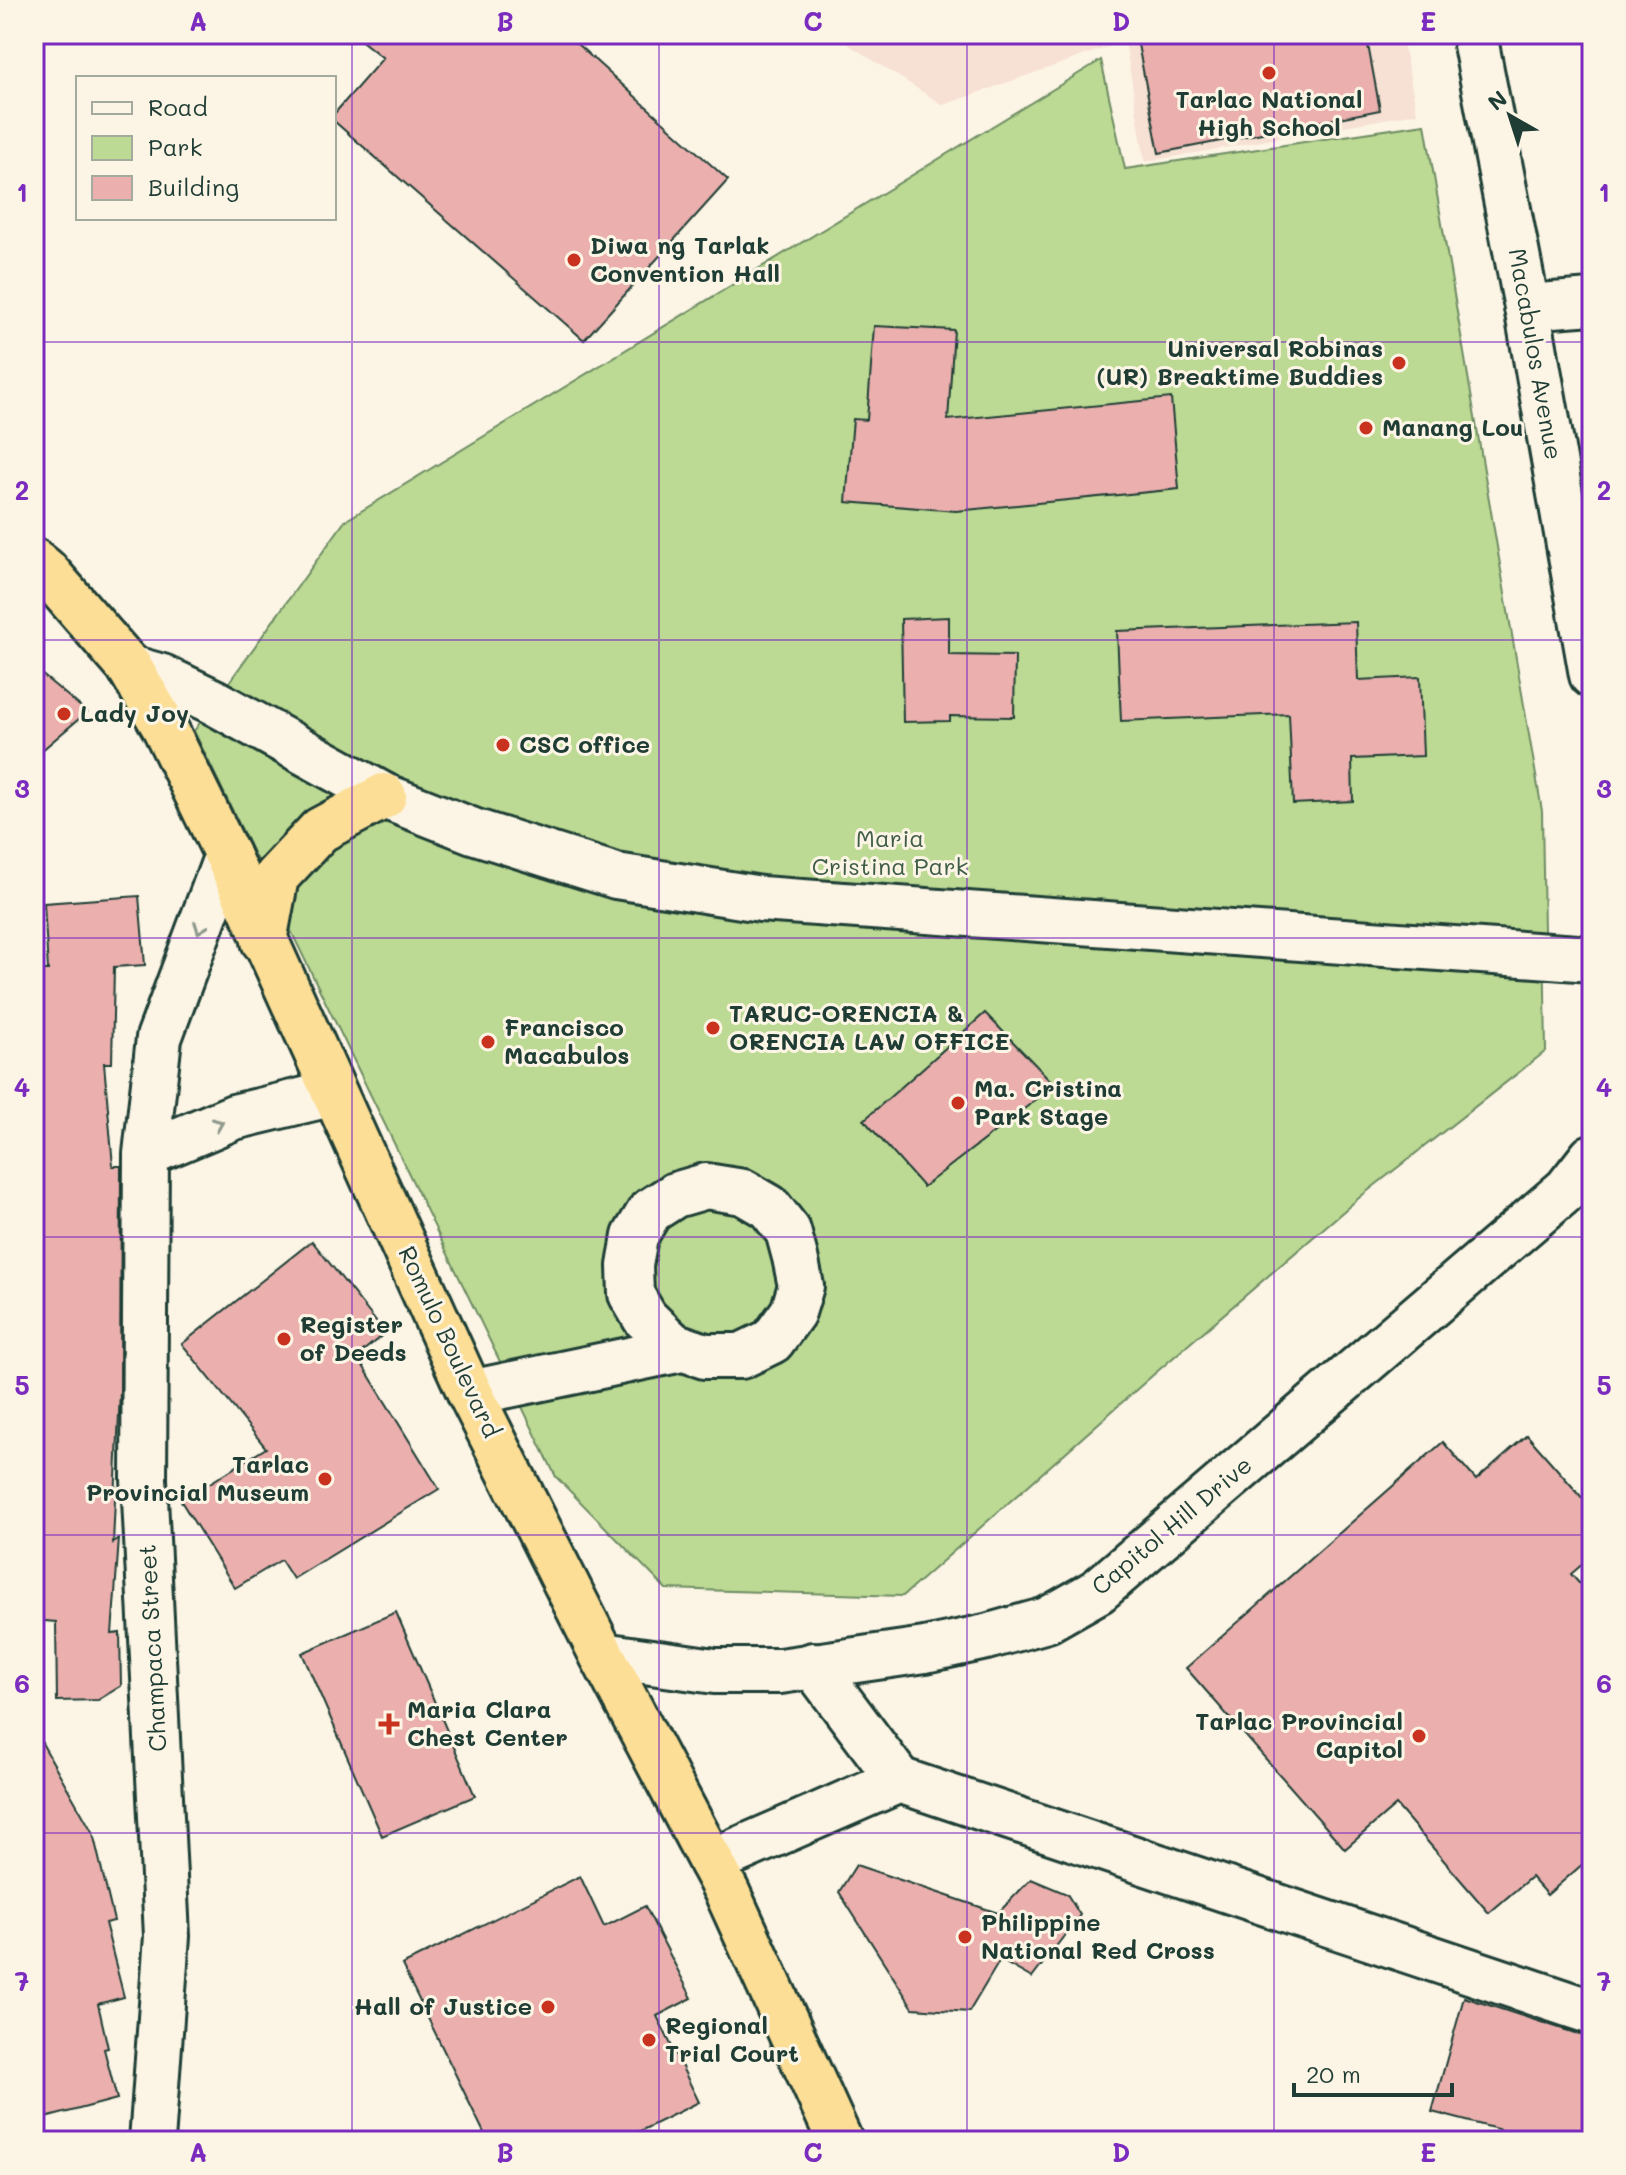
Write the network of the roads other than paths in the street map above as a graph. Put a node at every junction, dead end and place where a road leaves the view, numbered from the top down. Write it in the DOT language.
graph roads {
  1 [pos="1474,34"];
  2 [pos="1592,302"];
  3 [pos="1527,307"];
  4 [pos="34,561"];
  5 [pos="130,668"];
  6 [pos="1592,675"];
  7 [pos="384,796"];
  8 [pos="227,855"];
  9 [pos="264,941"];
  10 [pos="1592,959"];
  11 [pos="334,1093"];
  12 [pos="146,1154"];
  13 [pos="1592,1157"];
  14 [pos="682,1349"];
  15 [pos="470,1393"];
  16 [pos="602,1655"];
  17 [pos="813,1665"];
  18 [pos="899,1780"];
  19 [pos="711,1862"];
  20 [pos="1592,2012"];
  21 [pos="152,2141"];
  22 [pos="840,2141"];
  1 -- 3 [label="street, Macabulos Avenue"];
  2 -- 3 [label="street"];
  3 -- 6 [label="street, Macabulos Avenue"];
  4 -- 5 [label="highway, Romulo Boulevard"];
  5 -- 7 [label="street"];
  5 -- 8 [label="highway, Romulo Boulevard"];
  7 -- 9 [label="highway"];
  7 -- 10 [label="street"];
  8 -- 9 [label="highway, Romulo Boulevard"];
  8 -- 12 [label="street, Champaca Street, one-way"];
  9 -- 11 [label="highway, Romulo Boulevard"];
  12 -- 11 [label="street, one-way"];
  11 -- 15 [label="highway, Romulo Boulevard"];
  12 -- 21 [label="street, Champaca Street"];
  13 -- 17 [label="street, Capitol Hill Drive"];
  14 -- 15 [label="street"];
  15 -- 16 [label="highway, Romulo Boulevard"];
  16 -- 17 [label="street, Capitol Hill Drive"];
  16 -- 19 [label="highway, Romulo Boulevard"];
  17 -- 18 [label="street"];
  18 -- 19 [label="street"];
  18 -- 20 [label="street"];
  19 -- 22 [label="highway, Romulo Boulevard"];
}
